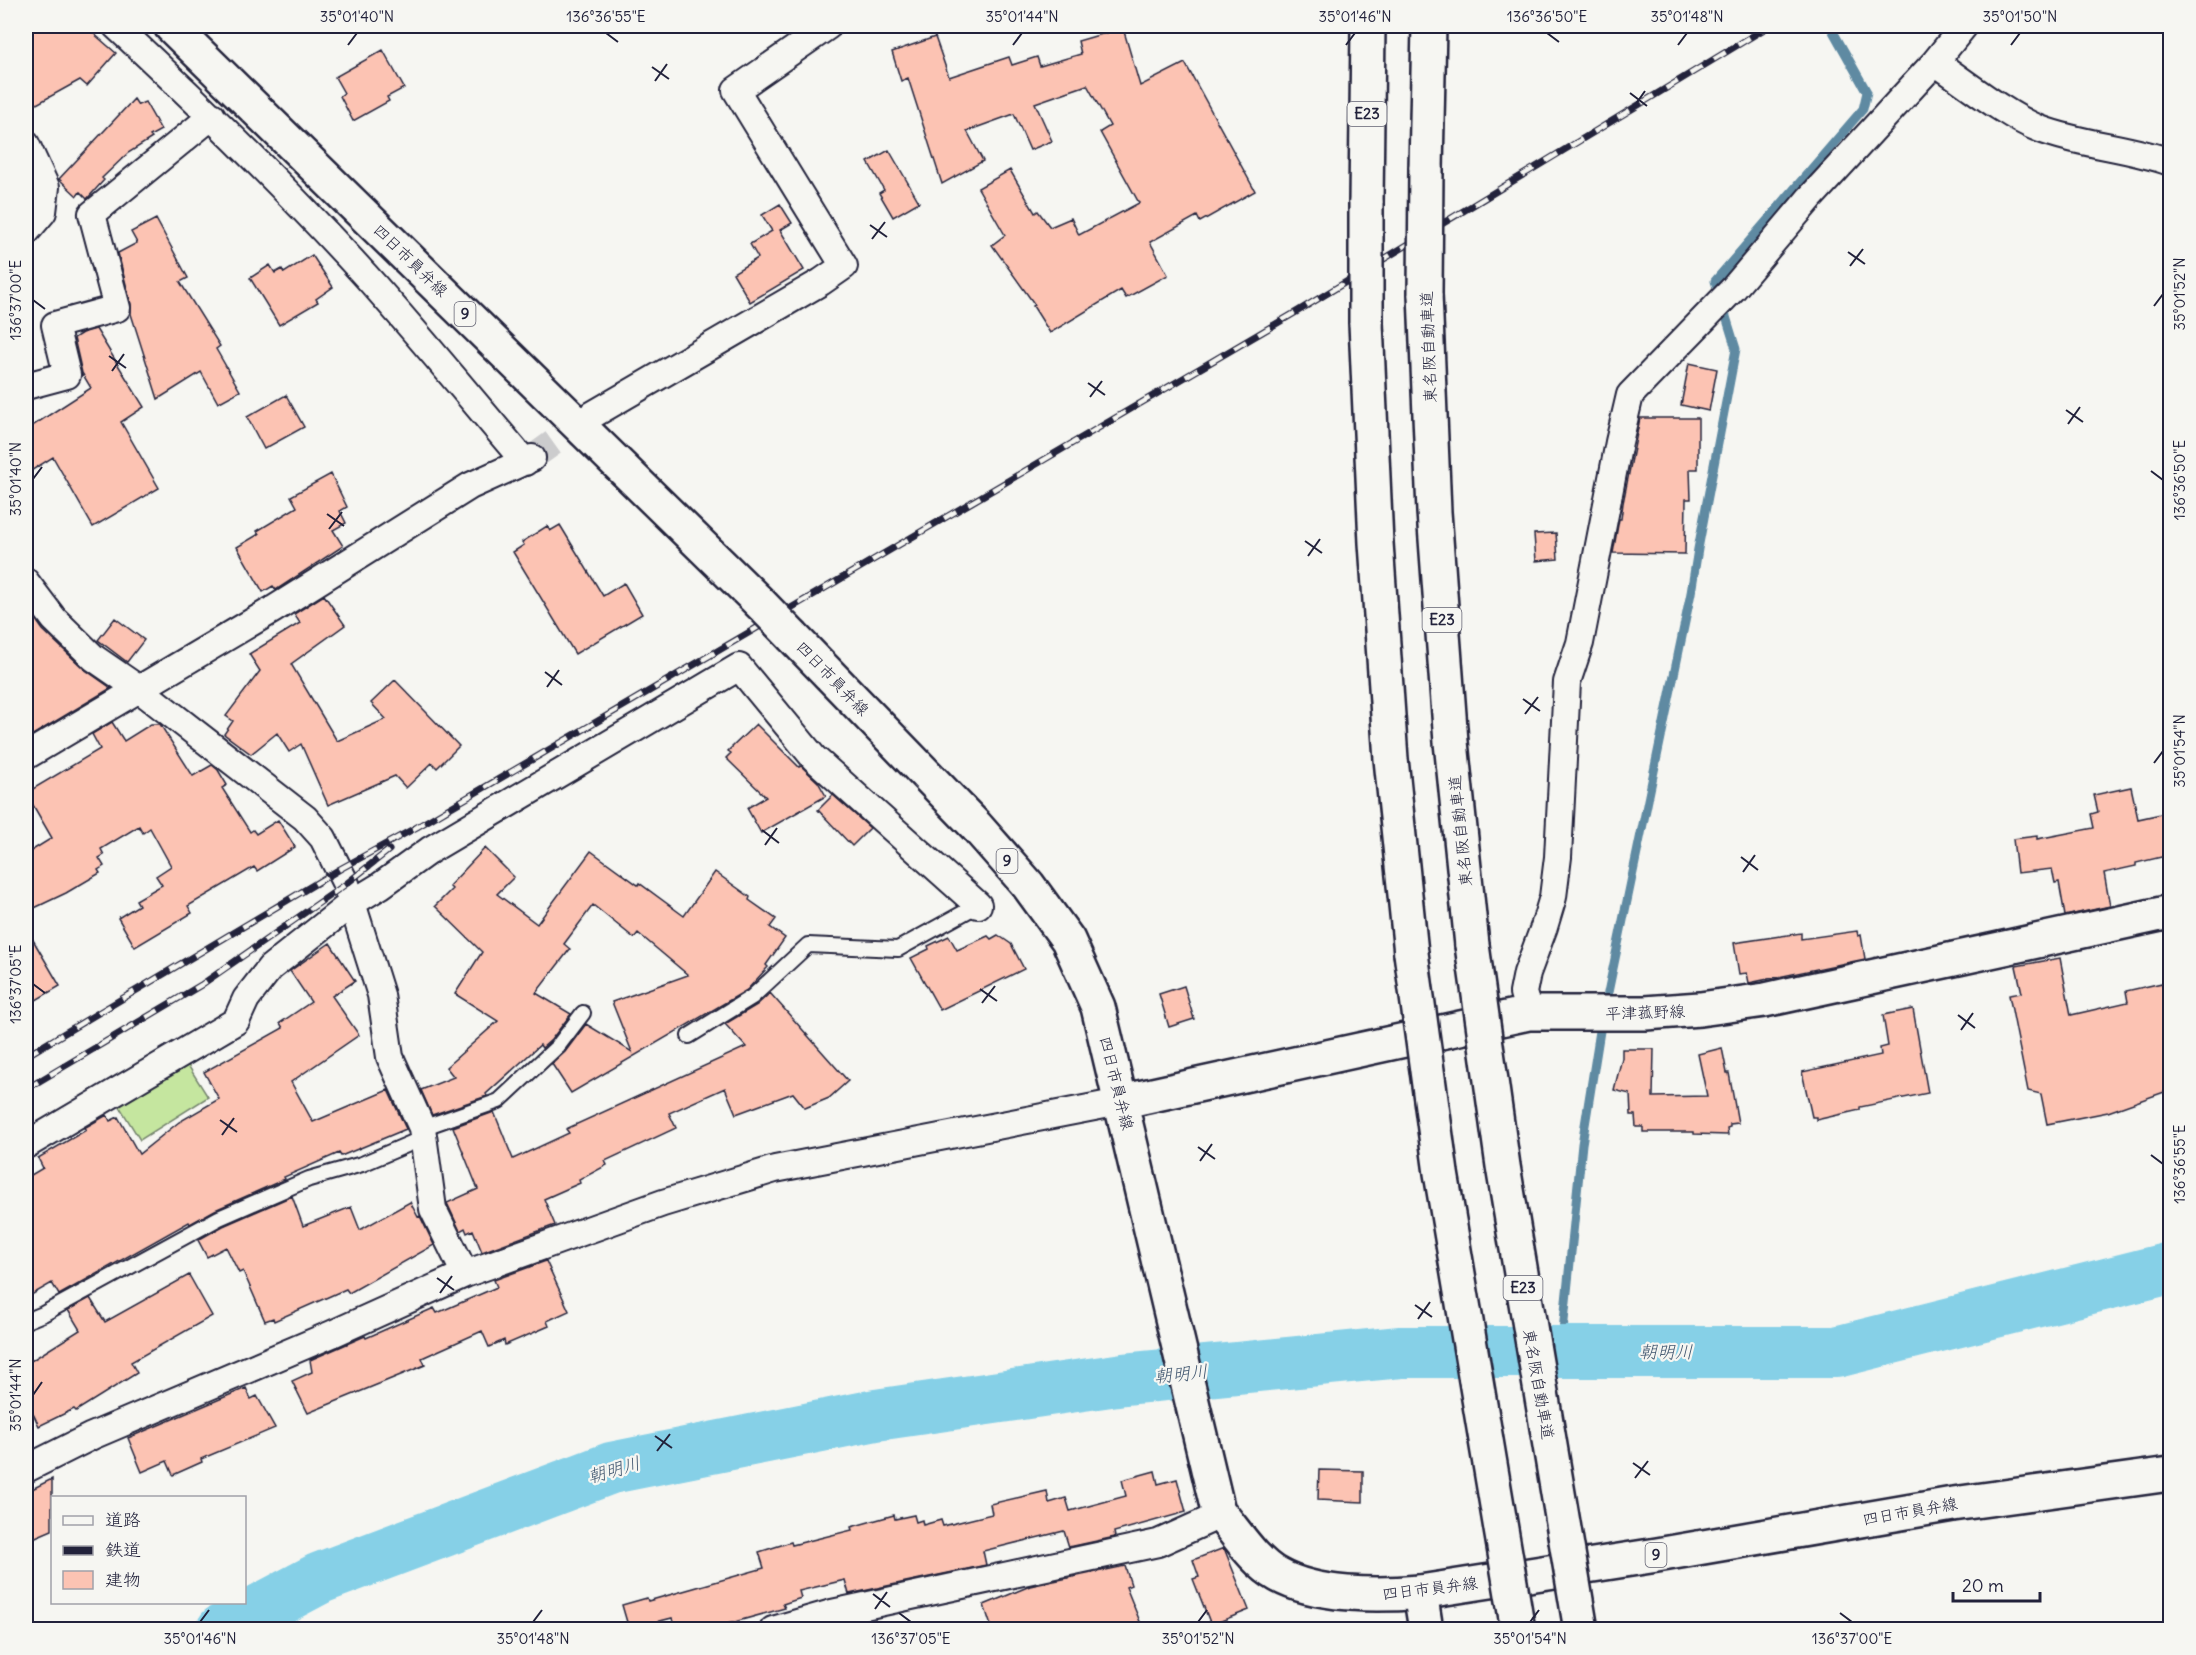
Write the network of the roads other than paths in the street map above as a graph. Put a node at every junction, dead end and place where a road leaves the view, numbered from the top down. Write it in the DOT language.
graph roads {
  1 [pos="116,26"];
  2 [pos="171,26"];
  3 [pos="828,26"];
  4 [pos="1368,26"];
  5 [pos="1429,26"];
  6 [pos="1964,26"];
  7 [pos="1935,62"];
  8 [pos="212,116"];
  9 [pos="26,144"];
  10 [pos="2170,162"];
  11 [pos="26,232"];
  12 [pos="26,386"];
  13 [pos="592,415"];
  14 [pos="26,582"];
  15 [pos="139,689"];
  16 [pos="26,756"];
  17 [pos="352,903"];
  18 [pos="978,905"];
  19 [pos="2170,912"];
  20 [pos="583,1013"];
  21 [pos="1529,1013"];
  22 [pos="689,1036"];
  23 [pos="1120,1102"];
  24 [pos="423,1133"];
  25 [pos="26,1145"];
  26 [pos="465,1274"];
  27 [pos="26,1321"];
  28 [pos="26,1469"];
  29 [pos="2170,1474"];
  30 [pos="1218,1511"];
  31 [pos="1420,1592"];
  32 [pos="773,1629"];
  33 [pos="1426,1629"];
  34 [pos="1518,1629"];
  35 [pos="1581,1629"];
  1 -- 8 [label="street"];
  2 -- 23 [label="main road, 四日市員弁線 / 9, bridge"];
  3 -- 13 [label="street"];
  4 -- 34 [label="main road, E23, bridge"];
  5 -- 35 [label="main road, 東名阪自動車道 / E23, bridge"];
  6 -- 7 [label="street"];
  7 -- 10 [label="street"];
  7 -- 21 [label="street"];
  8 -- 12 [label="street"];
  8 -- 15 [label="street"];
  9 -- 11 [label="street"];
  14 -- 15 [label="street"];
  15 -- 16 [label="street"];
  15 -- 17 [label="street"];
  17 -- 18 [label="street"];
  17 -- 24 [label="street"];
  17 -- 25 [label="street"];
  18 -- 22 [label="lane"];
  19 -- 21 [label="main road, 平津菰野線"];
  20 -- 24 [label="lane"];
  21 -- 23 [label="main road, 平津菰野線"];
  23 -- 26 [label="street"];
  23 -- 30 [label="main road, 四日市員弁線 / 9"];
  24 -- 26 [label="street"];
  24 -- 27 [label="lane"];
  26 -- 28 [label="street"];
  29 -- 31 [label="main road, 四日市員弁線 / 9"];
  30 -- 31 [label="main road, 四日市員弁線 / 9"];
  30 -- 32 [label="street"];
  31 -- 33 [label="main road"];
}
